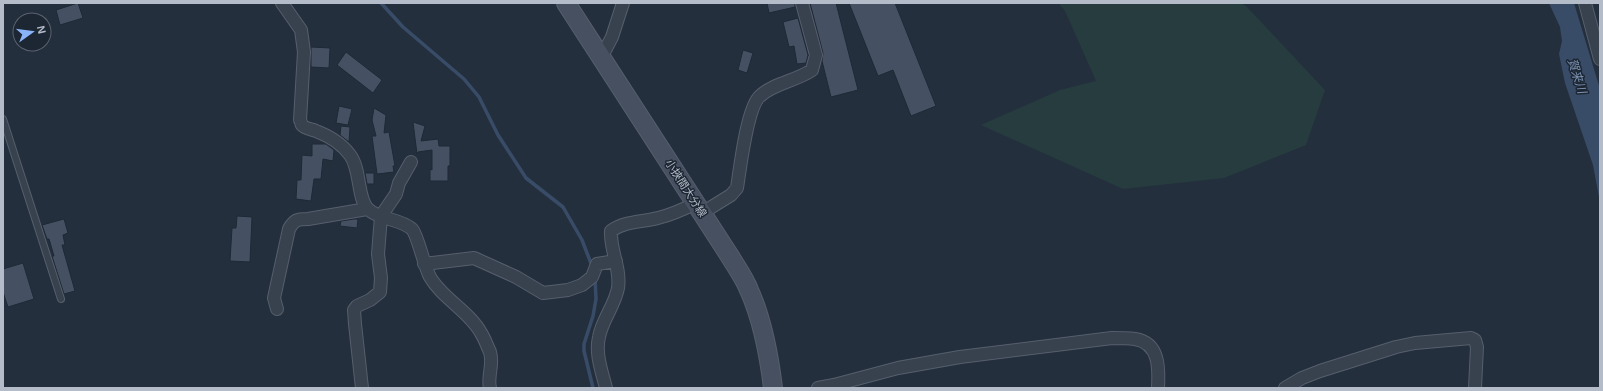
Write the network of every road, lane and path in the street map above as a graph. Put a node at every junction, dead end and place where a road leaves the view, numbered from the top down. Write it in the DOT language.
graph roads {
  1 [pos="282,3"];
  2 [pos="566,3"];
  3 [pos="623,3"];
  4 [pos="802,3"];
  5 [pos="1584,3"];
  6 [pos="602,56"];
  7 [pos="1600,59"];
  8 [pos="3,119"];
  9 [pos="411,162"];
  10 [pos="699,208"];
  11 [pos="367,209"];
  12 [pos="381,216"];
  13 [pos="616,261"];
  14 [pos="424,264"];
  15 [pos="61,299"];
  16 [pos="277,309"];
  17 [pos="362,388"];
  18 [pos="490,388"];
  19 [pos="606,388"];
  20 [pos="773,388"];
  21 [pos="818,388"];
  22 [pos="1158,388"];
  23 [pos="1285,388"];
  24 [pos="1475,388"];
  1 -- 11 [label="street"];
  2 -- 6 [label="main road, 小挾間大分線"];
  3 -- 6 [label="street"];
  4 -- 10 [label="street"];
  5 -- 7 [label="street"];
  6 -- 10 [label="main road, 小挾間大分線"];
  8 -- 15 [label="lane"];
  9 -- 12 [label="street"];
  10 -- 13 [label="street"];
  10 -- 20 [label="main road, 小挾間大分線"];
  11 -- 12 [label="street"];
  11 -- 16 [label="street"];
  12 -- 14 [label="street"];
  12 -- 17 [label="street"];
  13 -- 14 [label="street"];
  13 -- 19 [label="street"];
  14 -- 18 [label="street"];
  21 -- 22 [label="street"];
  23 -- 24 [label="street"];
}
